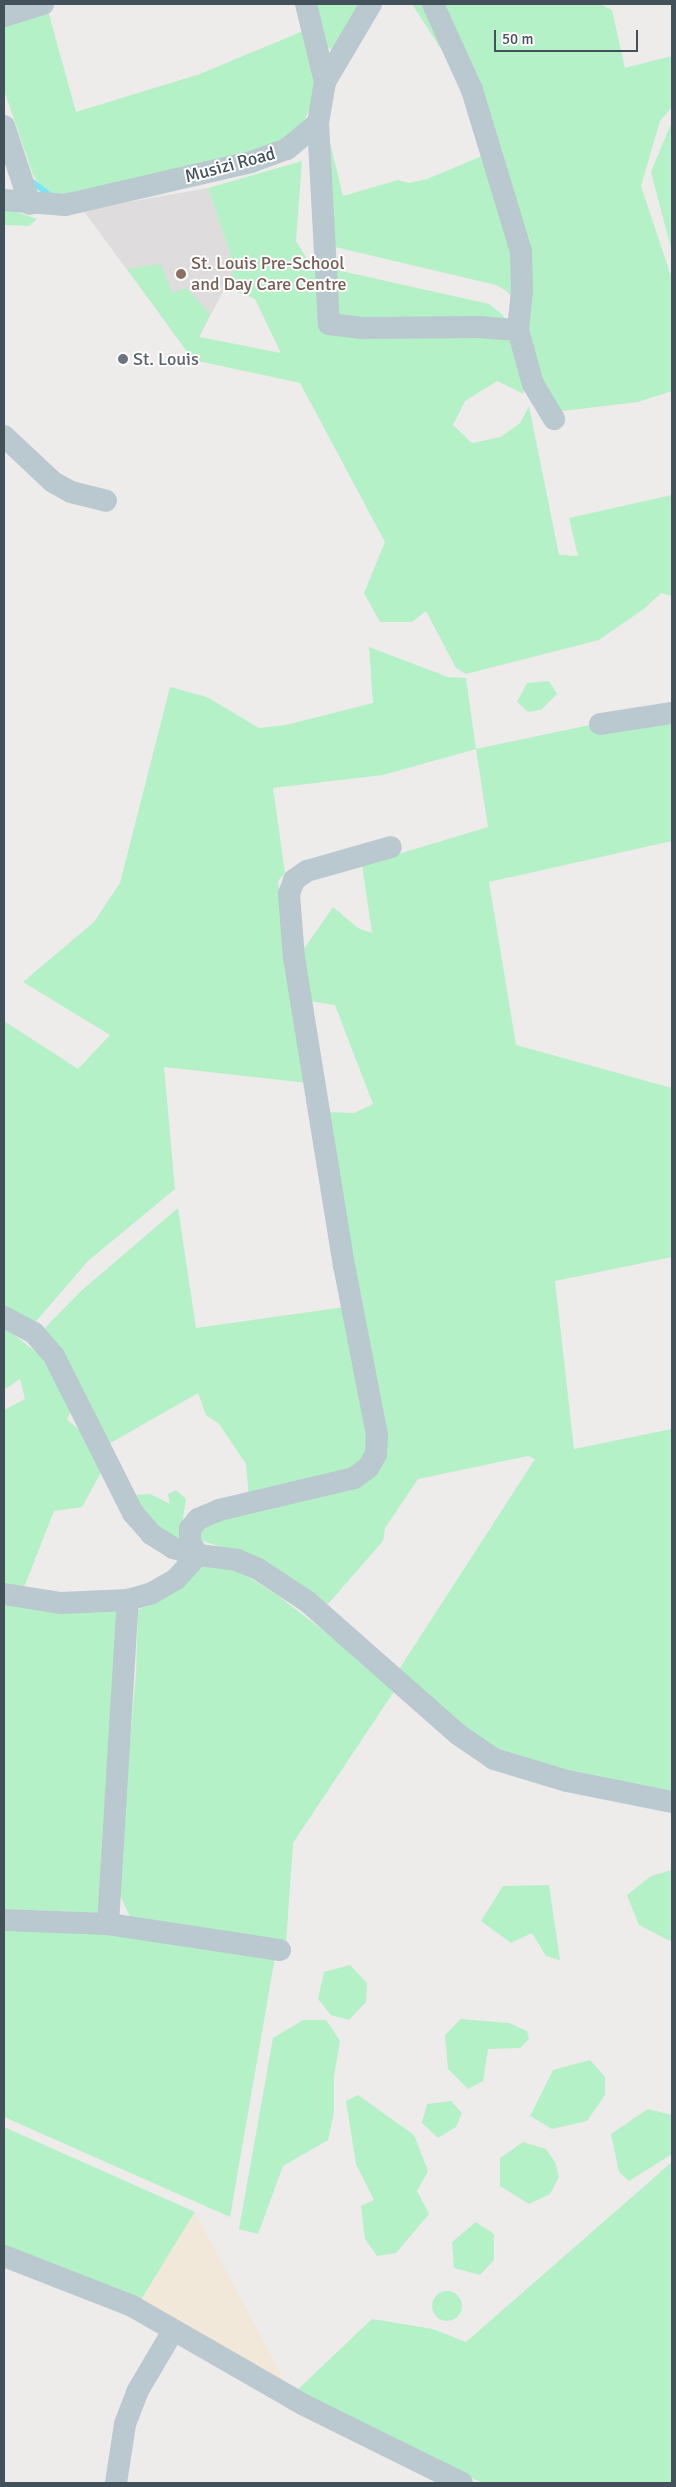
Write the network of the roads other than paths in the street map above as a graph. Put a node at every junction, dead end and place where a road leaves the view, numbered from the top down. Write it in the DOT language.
graph roads {
  1 [pos="43,4"];
  2 [pos="306,4"];
  3 [pos="371,4"];
  4 [pos="434,4"];
  5 [pos="4,16"];
  6 [pos="324,82"];
  7 [pos="318,123"];
  8 [pos="4,126"];
  9 [pos="4,200"];
  10 [pos="30,204"];
  11 [pos="518,330"];
  12 [pos="554,418"];
  13 [pos="4,436"];
  14 [pos="106,501"];
  15 [pos="672,714"];
  16 [pos="600,724"];
  17 [pos="391,847"];
  18 [pos="4,1317"];
  19 [pos="198,1555"];
  20 [pos="4,1594"];
  21 [pos="128,1600"];
  22 [pos="672,1802"];
  23 [pos="4,1920"];
  24 [pos="108,1924"];
  25 [pos="280,1950"];
  26 [pos="4,2256"];
  27 [pos="173,2330"];
  28 [pos="116,2483"];
  29 [pos="462,2483"];
  1 -- 5 [label="street"];
  2 -- 6 [label="street"];
  3 -- 6 [label="street"];
  4 -- 11 [label="street"];
  6 -- 7 [label="street"];
  7 -- 10 [label="street, Musizi Road"];
  7 -- 11 [label="street"];
  8 -- 10 [label="street"];
  9 -- 10 [label="street, Musizi Road"];
  11 -- 12 [label="street"];
  13 -- 14 [label="street"];
  15 -- 16 [label="street"];
  17 -- 19 [label="street"];
  18 -- 19 [label="street"];
  19 -- 21 [label="street"];
  19 -- 22 [label="street"];
  20 -- 21 [label="street"];
  21 -- 24 [label="street"];
  23 -- 24 [label="street"];
  24 -- 25 [label="street"];
  26 -- 27 [label="street"];
  27 -- 28 [label="street"];
  27 -- 29 [label="street"];
}
